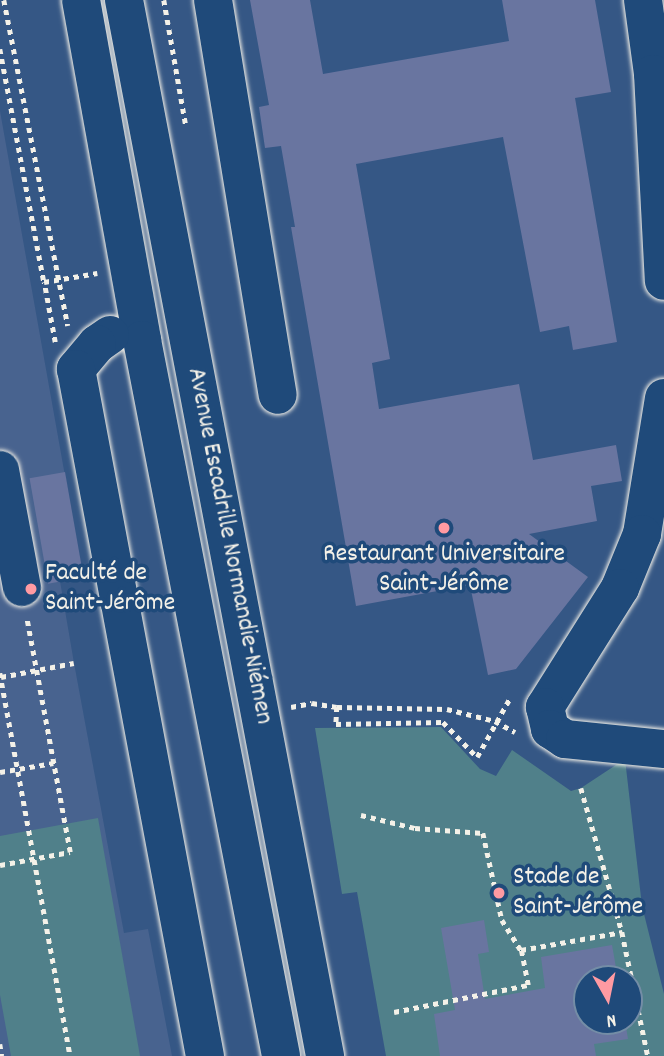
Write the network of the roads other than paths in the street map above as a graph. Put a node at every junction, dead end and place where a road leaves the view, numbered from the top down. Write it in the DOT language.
graph roads {
  1 [pos="81,0"];
  2 [pos="213,0"];
  3 [pos="643,0"];
  4 [pos="128,12"];
  5 [pos="664,281"];
  6 [pos="110,335"];
  7 [pos="278,395"];
  8 [pos="664,398"];
  9 [pos="0,470"];
  10 [pos="22,587"];
  11 [pos="664,749"];
  12 [pos="205,1056"];
  13 [pos="281,1056"];
  14 [pos="325,1056"];
  1 -- 13 [label="street"];
  2 -- 7 [label="street"];
  3 -- 5 [label="street"];
  4 -- 14 [label="street, Avenue Escadrille Normandie-Niémen"];
  6 -- 12 [label="street"];
  8 -- 11 [label="street"];
  9 -- 10 [label="street"];
}
